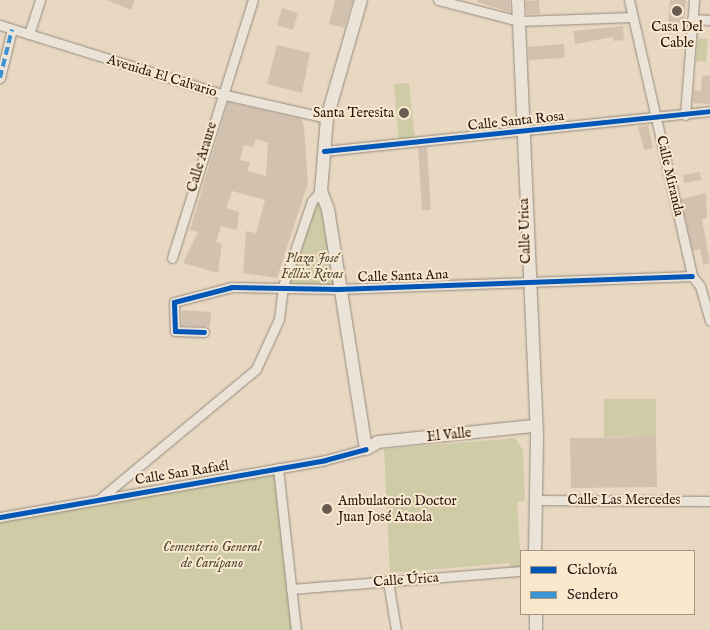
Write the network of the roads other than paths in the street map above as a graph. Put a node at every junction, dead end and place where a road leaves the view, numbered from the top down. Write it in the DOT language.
graph roads {
  1 [pos="40,0"];
  2 [pos="253,0"];
  3 [pos="361,0"];
  4 [pos="438,0"];
  5 [pos="518,0"];
  6 [pos="629,0"];
  7 [pos="694,0"];
  8 [pos="633,17"];
  9 [pos="692,19"];
  10 [pos="710,20"];
  11 [pos="519,21"];
  12 [pos="0,25"];
  13 [pos="12,29"];
  14 [pos="29,34"];
  15 [pos="0,78"];
  16 [pos="221,94"];
  17 [pos="710,111"];
  18 [pos="685,115"];
  19 [pos="656,117"];
  20 [pos="326,118"];
  21 [pos="522,131"];
  22 [pos="324,151"];
  23 [pos="321,191"];
  24 [pos="172,258"];
  25 [pos="692,276"];
  26 [pos="527,283"];
  27 [pos="283,286"];
  28 [pos="338,290"];
  29 [pos="710,321"];
  30 [pos="204,332"];
  31 [pos="534,426"];
  32 [pos="366,449"];
  33 [pos="278,468"];
  34 [pos="102,497"];
  35 [pos="537,500"];
  36 [pos="710,501"];
  37 [pos="1,516"];
  38 [pos="535,550"];
  39 [pos="520,571"];
  40 [pos="388,581"];
  41 [pos="291,589"];
  42 [pos="536,615"];
  43 [pos="296,630"];
  44 [pos="396,630"];
  45 [pos="536,630"];
  1 -- 14 [label="street"];
  2 -- 16 [label="street, Calle Araure"];
  3 -- 20 [label="main road"];
  4 -- 11 [label="street"];
  5 -- 11 [label="main road, Calle Urica"];
  6 -- 8 [label="street, Calle Miranda"];
  7 -- 9 [label="street"];
  8 -- 11 [label="street"];
  8 -- 19 [label="street, Calle Miranda"];
  9 -- 10 [label="street"];
  9 -- 18 [label="street"];
  11 -- 21 [label="main road, Calle Urica"];
  12 -- 13 [label="street, Avenida El Calvario"];
  13 -- 14 [label="street, Avenida El Calvario"];
  13 -- 15 [label="street"];
  14 -- 16 [label="street, Avenida El Calvario"];
  16 -- 20 [label="street, Avenida El Calvario"];
  16 -- 24 [label="street, Calle Araure"];
  17 -- 18 [label="street, Calle Santa Rosa"];
  18 -- 19 [label="street, Calle Santa Rosa"];
  19 -- 21 [label="street, Calle Santa Rosa"];
  19 -- 25 [label="street, Calle Miranda"];
  20 -- 22 [label="main road"];
  21 -- 22 [label="street, Calle Santa Rosa"];
  21 -- 26 [label="main road, Calle Urica"];
  22 -- 23 [label="main road"];
  23 -- 27 [label="street, Calle San Rafaél"];
  23 -- 28 [label="main road"];
  25 -- 26 [label="street, Calle Santa Ana"];
  25 -- 29 [label="street, Calle Miranda"];
  26 -- 28 [label="street, Calle Santa Ana"];
  26 -- 31 [label="main road, Calle Urica"];
  27 -- 28 [label="street, Calle Santa Ana"];
  27 -- 30 [label="street, Calle Santa Ana"];
  27 -- 34 [label="street, Calle San Rafaél"];
  28 -- 32 [label="main road"];
  31 -- 32 [label="main road, El Valle"];
  31 -- 35 [label="main road, Calle Urica"];
  32 -- 33 [label="street, Calle San Rafaél"];
  33 -- 34 [label="street, Calle San Rafaél"];
  33 -- 41 [label="street"];
  34 -- 37 [label="street, Calle San Rafaél"];
  35 -- 36 [label="street, Calle Las Mercedes"];
  35 -- 38 [label="main road, Calle Urica"];
  39 -- 40 [label="street, Calle Úrica"];
  40 -- 41 [label="street, Calle Úrica"];
  40 -- 44 [label="street"];
  41 -- 43 [label="street"];
  42 -- 45 [label="main road"];
}
